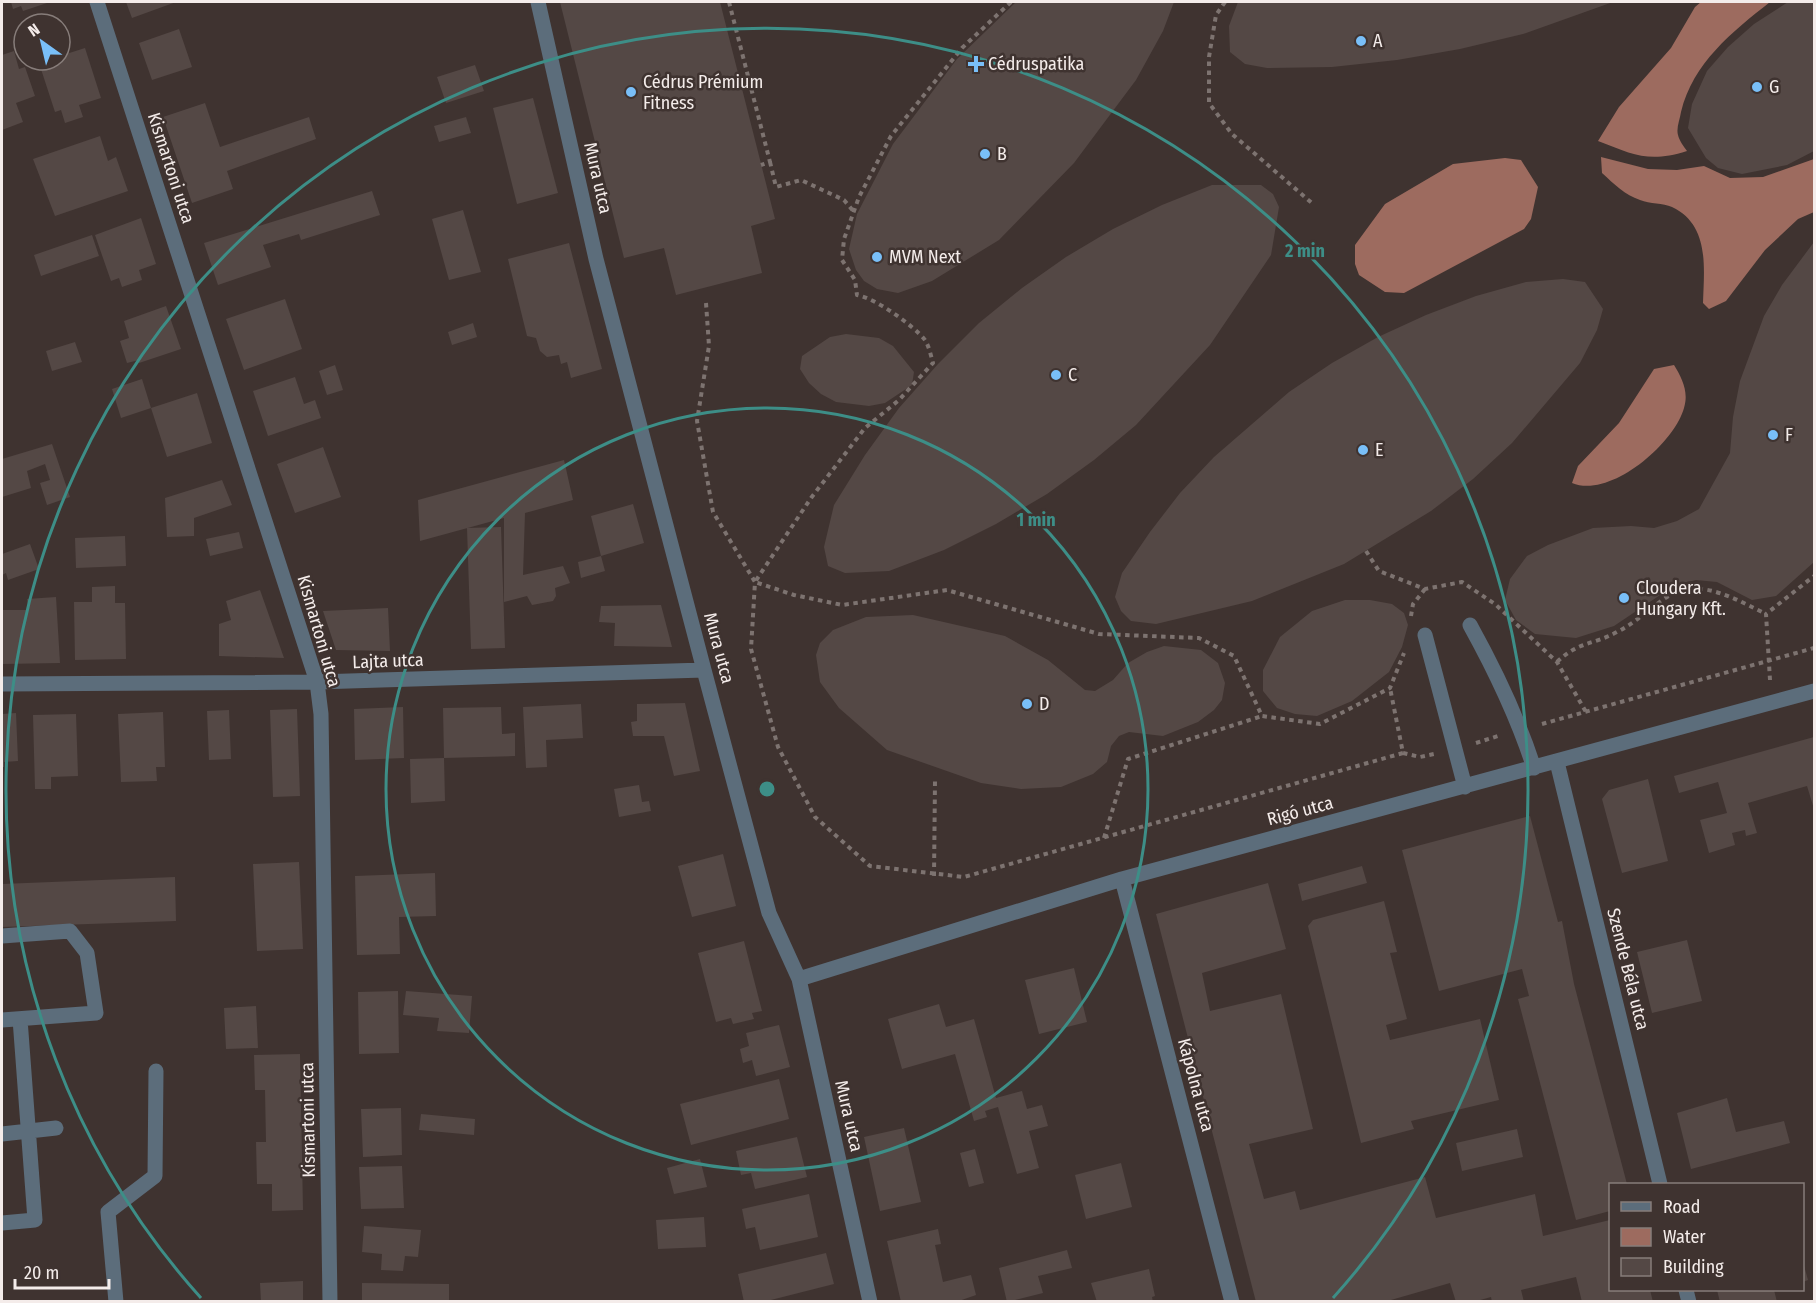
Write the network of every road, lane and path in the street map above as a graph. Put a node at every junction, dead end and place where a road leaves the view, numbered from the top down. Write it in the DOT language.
graph roads {
  1 [pos="97,2"];
  2 [pos="538,2"];
  3 [pos="729,2"];
  4 [pos="1011,2"];
  5 [pos="1225,2"];
  6 [pos="770,162"];
  7 [pos="761,165"];
  8 [pos="1313,204"];
  9 [pos="854,212"];
  10 [pos="706,303"];
  11 [pos="1366,552"];
  12 [pos="1815,576"];
  13 [pos="755,582"];
  14 [pos="1425,589"];
  15 [pos="1766,614"];
  16 [pos="1410,623"];
  17 [pos="1470,625"];
  18 [pos="1425,635"];
  19 [pos="1408,643"];
  20 [pos="1815,648"];
  21 [pos="1769,660"];
  22 [pos="1557,662"];
  23 [pos="704,670"];
  24 [pos="317,682"];
  25 [pos="2,684"];
  26 [pos="1390,688"];
  27 [pos="1815,691"];
  28 [pos="1771,703"];
  29 [pos="1586,712"];
  30 [pos="1262,716"];
  31 [pos="1521,729"];
  32 [pos="1455,749"];
  33 [pos="1403,753"];
  34 [pos="1557,762"];
  35 [pos="1534,768"];
  36 [pos="934,781"];
  37 [pos="1465,787"];
  38 [pos="1103,838"];
  39 [pos="934,876"];
  40 [pos="1122,879"];
  41 [pos="2,936"];
  42 [pos="799,979"];
  43 [pos="21,1019"];
  44 [pos="2,1020"];
  45 [pos="156,1071"];
  46 [pos="56,1128"];
  47 [pos="28,1131"];
  48 [pos="2,1134"];
  49 [pos="1660,1183"];
  50 [pos="2,1223"];
  51 [pos="116,1302"];
  52 [pos="330,1302"];
  53 [pos="870,1302"];
  54 [pos="1232,1302"];
  1 -- 24 [label="street, Kismartoni utca"];
  2 -- 23 [label="street, Mura utca"];
  3 -- 6 [label="path"];
  4 -- 9 [label="path"];
  5 -- 8 [label="path"];
  6 -- 7 [label="path"];
  6 -- 9 [label="path"];
  9 -- 13 [label="path"];
  10 -- 13 [label="path"];
  11 -- 14 [label="path"];
  12 -- 15 [label="path"];
  13 -- 30 [label="path"];
  13 -- 39 [label="path"];
  14 -- 16 [label="path"];
  14 -- 22 [label="path"];
  15 -- 21 [label="path"];
  15 -- 22 [label="path"];
  17 -- 31 [label="street"];
  18 -- 32 [label="street"];
  19 -- 26 [label="path"];
  20 -- 21 [label="path"];
  21 -- 28 [label="path"];
  21 -- 29 [label="path"];
  22 -- 29 [label="path"];
  23 -- 24 [label="street, Lajta utca"];
  23 -- 42 [label="street, Mura utca"];
  24 -- 25 [label="street, Lajta utca"];
  24 -- 52 [label="street, Kismartoni utca"];
  26 -- 30 [label="path"];
  26 -- 33 [label="path"];
  27 -- 28 [label="street, Rigó utca"];
  28 -- 34 [label="street, Rigó utca"];
  29 -- 31 [label="path"];
  30 -- 38 [label="path"];
  31 -- 32 [label="path"];
  31 -- 35 [label="street"];
  32 -- 33 [label="path"];
  32 -- 37 [label="street"];
  33 -- 38 [label="path"];
  34 -- 35 [label="street, Rigó utca"];
  34 -- 49 [label="street, Szende Béla utca"];
  35 -- 37 [label="street, Rigó utca"];
  36 -- 39 [label="path"];
  37 -- 40 [label="street, Rigó utca"];
  38 -- 39 [label="path"];
  40 -- 42 [label="street, Rigó utca"];
  40 -- 54 [label="street, Kápolna utca"];
  41 -- 43 [label="street"];
  42 -- 53 [label="street, Mura utca"];
  43 -- 44 [label="street"];
  43 -- 47 [label="street"];
  45 -- 51 [label="street"];
  46 -- 47 [label="street"];
  47 -- 48 [label="street"];
  47 -- 50 [label="street"];
}
